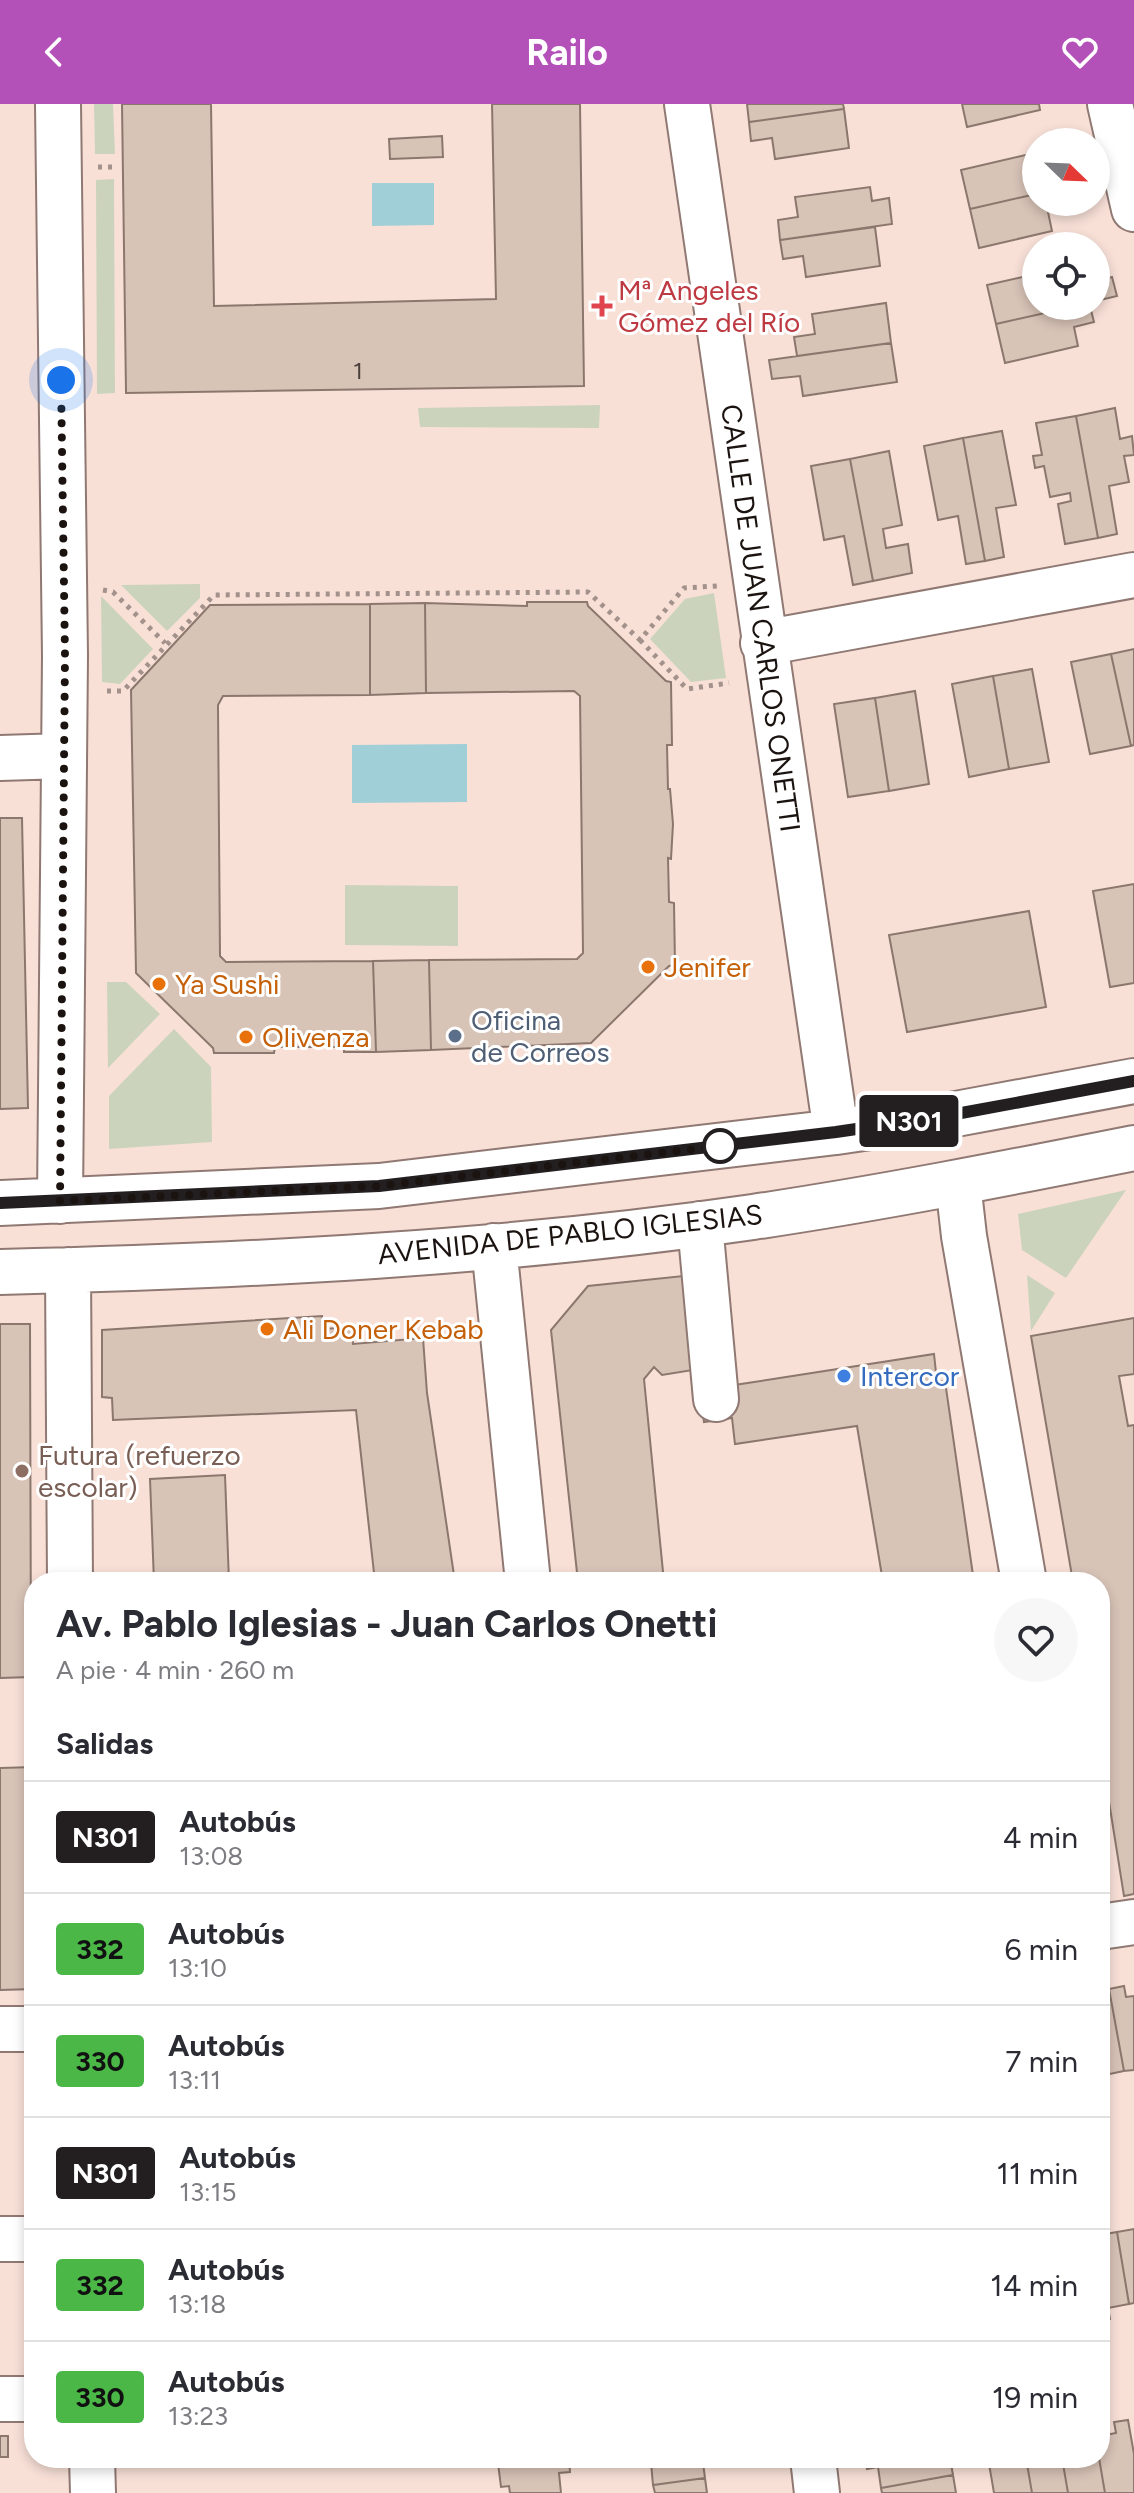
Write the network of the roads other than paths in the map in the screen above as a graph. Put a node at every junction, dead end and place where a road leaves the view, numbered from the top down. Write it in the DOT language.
graph roads {
  1 [pos="58,104"];
  2 [pos="687,104"];
  3 [pos="1110,104"];
  4 [pos="1134,209"];
  5 [pos="1134,575"];
  6 [pos="763,643"];
  7 [pos="64,756"];
  8 [pos="0,758"];
  9 [pos="1134,1081"];
  10 [pos="836,1132"];
  11 [pos="1134,1148"];
  12 [pos="958,1183"];
  13 [pos="60,1201"];
  14 [pos="0,1203"];
  15 [pos="700,1224"];
  16 [pos="494,1246"];
  17 [pos="68,1270"];
  18 [pos="0,1272"];
  19 [pos="716,1399"];
  20 [pos="70,1572"];
  21 [pos="527,1572"];
  22 [pos="1022,1572"];
  23 [pos="1134,1922"];
  24 [pos="1110,1926"];
  25 [pos="0,2029"];
  26 [pos="24,2029"];
  27 [pos="0,2239"];
  28 [pos="24,2239"];
  29 [pos="0,2399"];
  30 [pos="24,2399"];
  31 [pos="92,2468"];
  32 [pos="814,2468"];
  33 [pos="93,2493"];
  34 [pos="817,2493"];
  1 -- 7 [label="street"];
  2 -- 6 [label="street, CALLE DE JUAN CARLOS ONETTI"];
  3 -- 4 [label="street"];
  5 -- 6 [label="street"];
  6 -- 10 [label="street, CALLE DE JUAN CARLOS ONETTI"];
  7 -- 8 [label="street"];
  7 -- 13 [label="street"];
  9 -- 10 [label="street"];
  10 -- 13 [label="street"];
  11 -- 12 [label="street, AVENIDA DE PABLO IGLESIAS"];
  12 -- 15 [label="street, AVENIDA DE PABLO IGLESIAS"];
  12 -- 22 [label="street"];
  13 -- 14 [label="street"];
  15 -- 16 [label="street, AVENIDA DE PABLO IGLESIAS"];
  15 -- 19 [label="street"];
  16 -- 17 [label="street, AVENIDA DE PABLO IGLESIAS"];
  16 -- 21 [label="street"];
  17 -- 18 [label="street, AVENIDA DE PABLO IGLESIAS"];
  17 -- 20 [label="street"];
  23 -- 24 [label="street"];
  25 -- 26 [label="street"];
  27 -- 28 [label="street"];
  29 -- 30 [label="street"];
  31 -- 33 [label="street"];
  32 -- 34 [label="street"];
}
